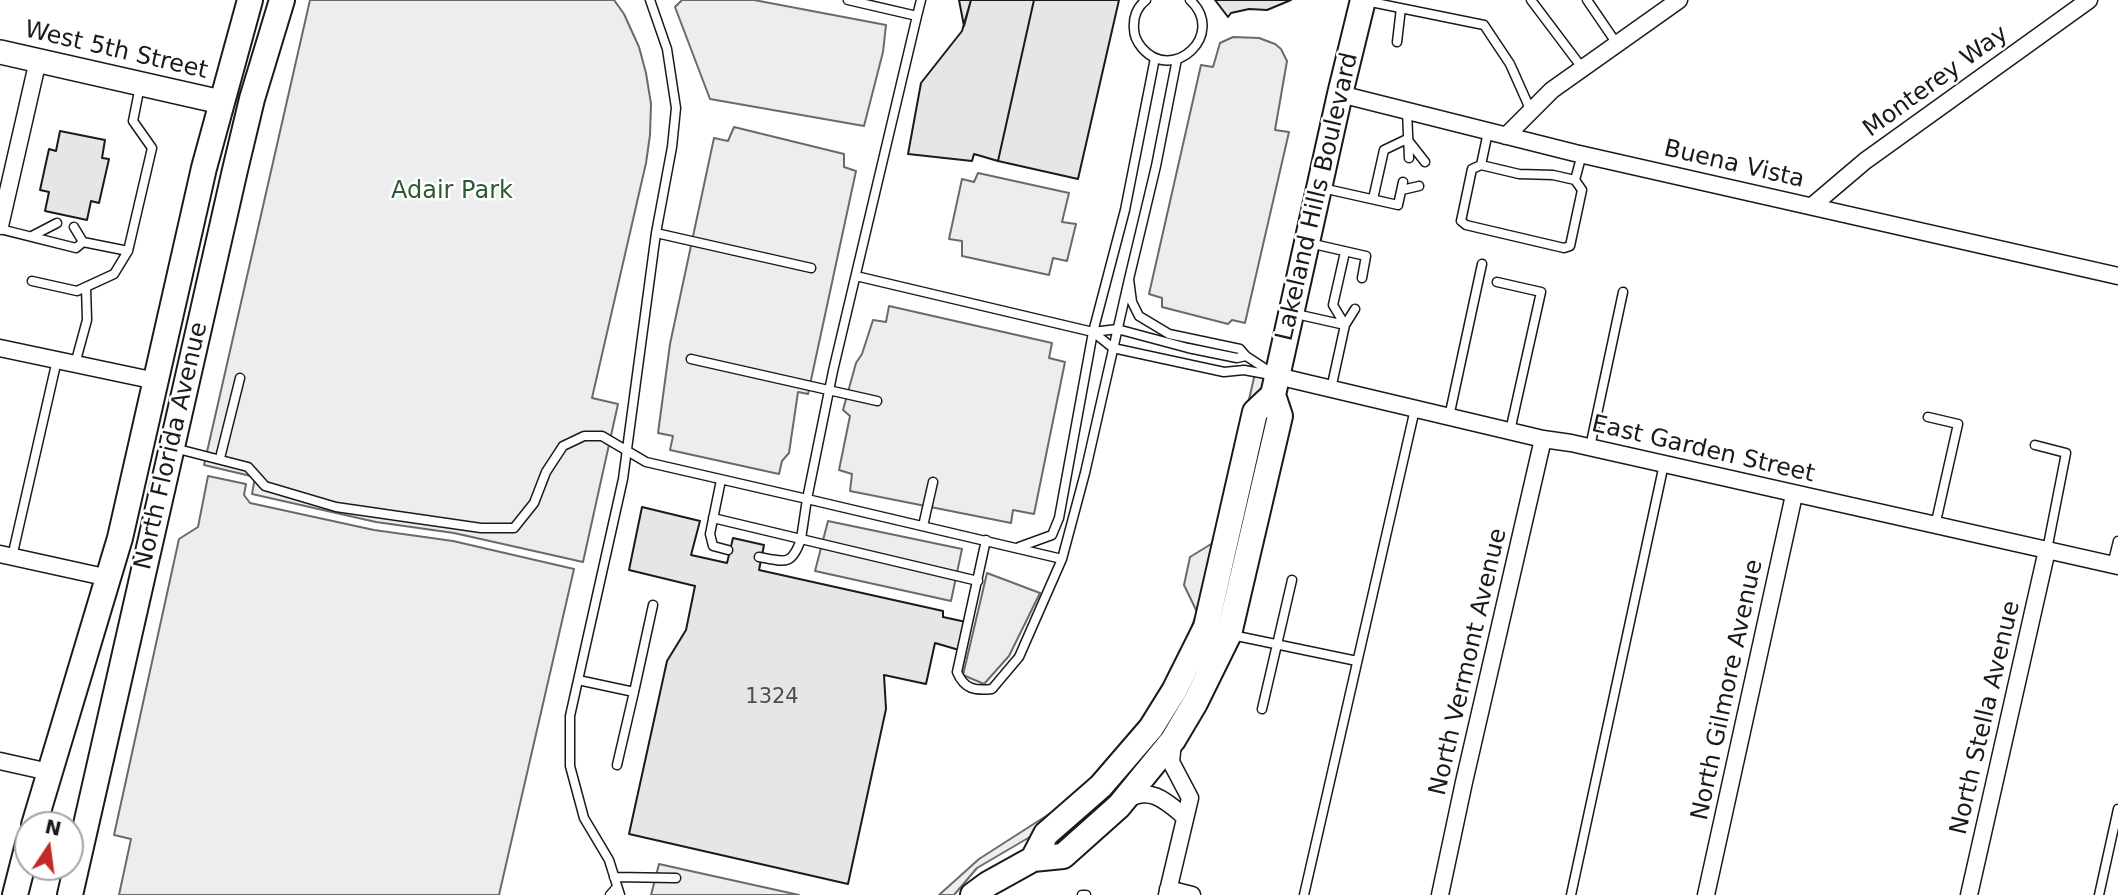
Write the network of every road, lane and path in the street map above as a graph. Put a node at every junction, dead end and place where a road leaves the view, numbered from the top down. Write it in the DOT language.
graph roads {
  1 [pos="250,0"];
  2 [pos="282,0"];
  3 [pos="650,0"];
  4 [pos="848,0"];
  5 [pos="921,0"];
  6 [pos="1146,0"];
  7 [pos="1190,0"];
  8 [pos="1363,0"];
  9 [pos="1531,0"];
  10 [pos="1587,0"];
  11 [pos="1679,0"];
  12 [pos="2089,0"];
  13 [pos="1401,8"];
  14 [pos="918,16"];
  15 [pos="1397,42"];
  16 [pos="1617,44"];
  17 [pos="0,52"];
  18 [pos="1155,58"];
  19 [pos="38,60"];
  20 [pos="1177,60"];
  21 [pos="1583,69"];
  22 [pos="141,83"];
  23 [pos="1340,94"];
  24 [pos="221,102"];
  25 [pos="1407,111"];
  26 [pos="1531,111"];
  27 [pos="1488,132"];
  28 [pos="1506,136"];
  29 [pos="1407,139"];
  30 [pos="1581,154"];
  31 [pos="1409,158"];
  32 [pos="1424,162"];
  33 [pos="1480,165"];
  34 [pos="235,170"];
  35 [pos="1575,180"];
  36 [pos="1419,186"];
  37 [pos="1319,188"];
  38 [pos="1373,199"];
  39 [pos="1812,206"];
  40 [pos="57,223"];
  41 [pos="0,227"];
  42 [pos="74,227"];
  43 [pos="656,233"];
  44 [pos="32,236"];
  45 [pos="83,242"];
  46 [pos="1307,243"];
  47 [pos="128,251"];
  48 [pos="1345,252"];
  49 [pos="1482,264"];
  50 [pos="811,268"];
  51 [pos="856,276"];
  52 [pos="2118,276"];
  53 [pos="1362,278"];
  54 [pos="1129,279"];
  55 [pos="32,281"];
  56 [pos="1497,282"];
  57 [pos="86,287"];
  58 [pos="1623,292"];
  59 [pos="1355,309"];
  60 [pos="1292,313"];
  61 [pos="1345,325"];
  62 [pos="1117,330"];
  63 [pos="1093,332"];
  64 [pos="0,348"];
  65 [pos="1113,348"];
  66 [pos="1246,356"];
  67 [pos="691,359"];
  68 [pos="57,360"];
  69 [pos="75,364"];
  70 [pos="240,378"];
  71 [pos="156,382"];
  72 [pos="1275,386"];
  73 [pos="829,389"];
  74 [pos="1331,389"];
  75 [pos="877,401"];
  76 [pos="1415,409"];
  77 [pos="1449,417"];
  78 [pos="1928,417"];
  79 [pos="1510,431"];
  80 [pos="1543,439"];
  81 [pos="2035,445"];
  82 [pos="171,447"];
  83 [pos="1590,447"];
  84 [pos="627,450"];
  85 [pos="220,458"];
  86 [pos="1664,464"];
  87 [pos="721,480"];
  88 [pos="933,482"];
  89 [pos="1794,495"];
  90 [pos="807,499"];
  91 [pos="713,518"];
  92 [pos="923,526"];
  93 [pos="1935,526"];
  94 [pos="801,538"];
  95 [pos="986,540"];
  96 [pos="2118,541"];
  97 [pos="1017,548"];
  98 [pos="728,550"];
  99 [pos="2047,551"];
  100 [pos="6,556"];
  101 [pos="759,557"];
  102 [pos="1062,559"];
  103 [pos="2115,566"];
  104 [pos="109,578"];
  105 [pos="1292,580"];
  106 [pos="978,581"];
  107 [pos="653,605"];
  108 [pos="1229,634"];
  109 [pos="1277,645"];
  110 [pos="1357,661"];
  111 [pos="578,680"];
  112 [pos="634,692"];
  113 [pos="1262,709"];
  114 [pos="1173,740"];
  115 [pos="0,761"];
  116 [pos="617,765"];
  117 [pos="49,772"];
  118 [pos="1119,806"];
  119 [pos="2118,809"];
  120 [pos="38,811"];
  121 [pos="76,811"];
  122 [pos="1185,817"];
  123 [pos="1033,859"];
  124 [pos="614,877"];
  125 [pos="676,878"];
  126 [pos="619,891"];
  127 [pos="1167,892"];
  128 [pos="70,895"];
  129 [pos="610,895"];
  130 [pos="974,895"];
  131 [pos="1192,895"];
  132 [pos="1304,895"];
  133 [pos="1440,895"];
  134 [pos="1572,895"];
  135 [pos="1706,895"];
  136 [pos="1969,895"];
  137 [pos="2099,895"];
  1 -- 24 [label="main road, North Florida Avenue"];
  2 -- 34 [label="main road, North Florida Avenue"];
  3 -- 43 [label="lane"];
  4 -- 14 [label="lane"];
  5 -- 14 [label="lane"];
  6 -- 18 [label="lane"];
  7 -- 20 [label="lane"];
  8 -- 13 [label="lane"];
  8 -- 23 [label="main road, Lakeland Hills Boulevard"];
  9 -- 21 [label="lane"];
  10 -- 16 [label="lane"];
  11 -- 16 [label="street"];
  12 -- 39 [label="street, Monterey Way"];
  13 -- 15 [label="lane"];
  13 -- 26 [label="lane"];
  14 -- 51 [label="lane"];
  16 -- 21 [label="street"];
  17 -- 19 [label="street, West 5th Street"];
  18 -- 20 [label="lane"];
  18 -- 63 [label="lane"];
  19 -- 22 [label="street, West 5th Street"];
  19 -- 41 [label="street"];
  20 -- 54 [label="lane"];
  21 -- 26 [label="street"];
  22 -- 24 [label="street, West 5th Street"];
  22 -- 47 [label="lane"];
  23 -- 25 [label="street, Buena Vista"];
  23 -- 37 [label="main road, Lakeland Hills Boulevard"];
  24 -- 34 [label="main road"];
  24 -- 71 [label="main road, North Florida Avenue"];
  25 -- 27 [label="street, Buena Vista"];
  25 -- 29 [label="lane"];
  26 -- 28 [label="street"];
  27 -- 28 [label="street, Buena Vista"];
  27 -- 33 [label="lane"];
  28 -- 30 [label="street, Buena Vista"];
  29 -- 31 [label="lane"];
  29 -- 32 [label="lane"];
  29 -- 38 [label="lane"];
  30 -- 35 [label="lane"];
  30 -- 39 [label="street, Buena Vista"];
  33 -- 35 [label="lane"];
  33 -- 35 [label="lane"];
  34 -- 82 [label="main road, North Florida Avenue"];
  36 -- 38 [label="lane"];
  37 -- 38 [label="lane"];
  37 -- 46 [label="main road, Lakeland Hills Boulevard"];
  39 -- 52 [label="street, Buena Vista"];
  40 -- 44 [label="lane"];
  41 -- 44 [label="lane"];
  42 -- 45 [label="lane"];
  43 -- 50 [label="lane"];
  43 -- 84 [label="lane"];
  44 -- 45 [label="lane"];
  45 -- 47 [label="lane"];
  46 -- 48 [label="lane"];
  46 -- 60 [label="main road, Lakeland Hills Boulevard"];
  47 -- 57 [label="lane"];
  48 -- 53 [label="lane"];
  48 -- 61 [label="lane"];
  49 -- 77 [label="lane"];
  51 -- 63 [label="lane"];
  51 -- 73 [label="lane"];
  54 -- 62 [label="lane"];
  54 -- 66 [label="lane"];
  55 -- 57 [label="lane"];
  56 -- 79 [label="lane"];
  57 -- 69 [label="lane"];
  58 -- 83 [label="lane"];
  59 -- 61 [label="lane"];
  60 -- 61 [label="lane"];
  60 -- 72 [label="main road, Lakeland Hills Boulevard"];
  61 -- 74 [label="lane"];
  62 -- 63 [label="lane"];
  62 -- 65 [label="lane"];
  62 -- 66 [label="lane"];
  63 -- 65 [label="lane"];
  63 -- 97 [label="lane"];
  64 -- 68 [label="street"];
  65 -- 72 [label="lane"];
  65 -- 102 [label="lane"];
  66 -- 72 [label="lane"];
  67 -- 73 [label="lane"];
  68 -- 69 [label="street"];
  68 -- 100 [label="lane"];
  69 -- 71 [label="street"];
  70 -- 85 [label="lane"];
  71 -- 104 [label="main road, North Florida Avenue"];
  72 -- 74 [label="street, East Garden Street"];
  72 -- 108 [label="main road, Lakeland Hills Boulevard"];
  72 -- 123 [label="main road, Lakeland Hills Boulevard"];
  73 -- 75 [label="lane"];
  73 -- 90 [label="lane"];
  74 -- 76 [label="street, East Garden Street"];
  76 -- 77 [label="street, East Garden Street"];
  76 -- 110 [label="lane"];
  77 -- 79 [label="street, East Garden Street"];
  78 -- 93 [label="lane"];
  79 -- 80 [label="street, East Garden Street"];
  80 -- 83 [label="street, East Garden Street"];
  80 -- 133 [label="street, North Vermont Avenue"];
  81 -- 99 [label="lane"];
  82 -- 85 [label="lane"];
  82 -- 128 [label="main road, North Florida Avenue"];
  83 -- 86 [label="street, East Garden Street"];
  84 -- 85 [label="lane"];
  84 -- 87 [label="lane"];
  84 -- 111 [label="lane"];
  86 -- 89 [label="street, East Garden Street"];
  86 -- 134 [label="lane"];
  87 -- 90 [label="lane"];
  87 -- 91 [label="lane"];
  88 -- 92 [label="lane"];
  89 -- 93 [label="street, East Garden Street"];
  89 -- 135 [label="street, North Gilmore Avenue"];
  90 -- 92 [label="lane"];
  90 -- 94 [label="lane"];
  91 -- 94 [label="lane"];
  91 -- 98 [label="lane"];
  92 -- 95 [label="lane"];
  93 -- 99 [label="street, East Garden Street"];
  94 -- 101 [label="lane"];
  94 -- 106 [label="lane"];
  95 -- 97 [label="lane"];
  95 -- 106 [label="lane"];
  96 -- 103 [label="lane"];
  97 -- 102 [label="lane"];
  99 -- 103 [label="street, East Garden Street"];
  99 -- 136 [label="street, North Stella Avenue"];
  100 -- 104 [label="street"];
  102 -- 106 [label="lane"];
  104 -- 117 [label="main road, North Florida Avenue"];
  104 -- 121 [label="main road"];
  105 -- 109 [label="lane"];
  107 -- 112 [label="lane"];
  108 -- 109 [label="lane"];
  108 -- 114 [label="main road, Lakeland Hills Boulevard"];
  109 -- 110 [label="lane"];
  109 -- 113 [label="lane"];
  110 -- 132 [label="lane"];
  111 -- 112 [label="lane"];
  111 -- 124 [label="lane"];
  112 -- 116 [label="lane"];
  114 -- 118 [label="main road, Lakeland Hills Boulevard"];
  114 -- 122 [label="street"];
  115 -- 117 [label="street"];
  117 -- 120 [label="main road, North Florida Avenue"];
  118 -- 122 [label="street"];
  118 -- 123 [label="main road, Lakeland Hills Boulevard"];
  119 -- 137 [label="lane"];
  122 -- 127 [label="street"];
  123 -- 130 [label="main road, Lakeland Hills Boulevard"];
  124 -- 125 [label="lane"];
  124 -- 126 [label="lane"];
  126 -- 129 [label="lane"];
  127 -- 131 [label="street"];
}
